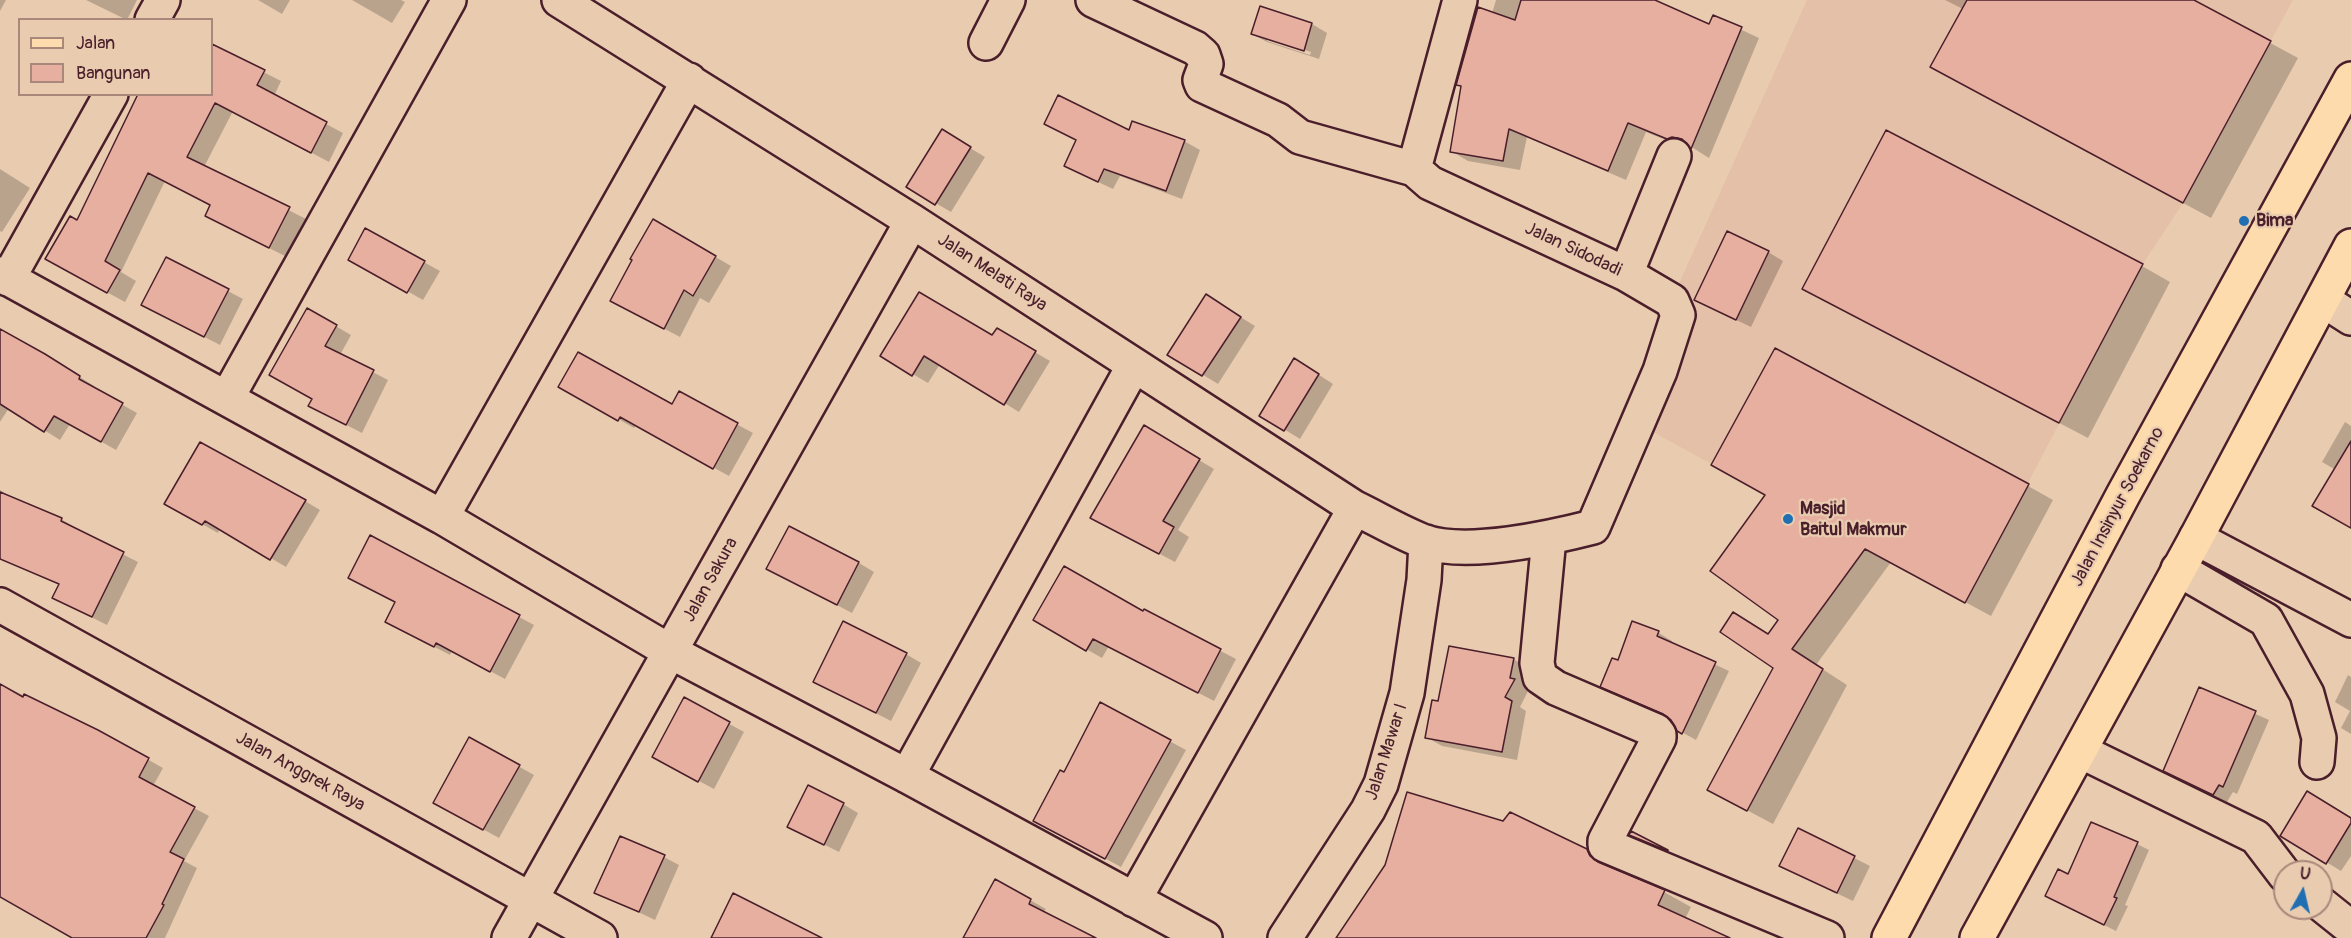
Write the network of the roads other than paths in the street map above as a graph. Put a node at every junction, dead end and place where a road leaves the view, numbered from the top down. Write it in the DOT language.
graph roads {
  1 [pos="163,0"];
  2 [pos="449,0"];
  3 [pos="559,0"];
  4 [pos="1008,0"];
  5 [pos="1093,0"];
  6 [pos="1460,0"];
  7 [pos="153,18"];
  8 [pos="986,43"];
  9 [pos="2351,79"];
  10 [pos="689,80"];
  11 [pos="110,96"];
  12 [pos="1674,156"];
  13 [pos="1414,169"];
  14 [pos="912,221"];
  15 [pos="2351,246"];
  16 [pos="1626,274"];
  17 [pos="4,276"];
  18 [pos="2323,300"];
  19 [pos="2351,318"];
  20 [pos="1134,365"];
  21 [pos="227,398"];
  22 [pos="1355,508"];
  23 [pos="442,517"];
  24 [pos="1593,527"];
  25 [pos="1550,538"];
  26 [pos="2196,538"];
  27 [pos="1426,542"];
  28 [pos="2178,569"];
  29 [pos="0,605"];
  30 [pos="2351,620"];
  31 [pos="671,652"];
  32 [pos="2080,751"];
  33 [pos="2317,762"];
  34 [pos="907,776"];
  35 [pos="2274,860"];
  36 [pos="530,900"];
  37 [pos="1134,900"];
  38 [pos="2333,914"];
  39 [pos="2351,928"];
  40 [pos="509,938"];
  41 [pos="600,938"];
  42 [pos="1205,938"];
  43 [pos="1285,938"];
  44 [pos="1827,938"];
  45 [pos="1889,938"];
  46 [pos="1977,938"];
  1 -- 7 [label="street"];
  2 -- 21 [label="street"];
  3 -- 10 [label="street, Jalan Melati Raya"];
  4 -- 8 [label="street"];
  5 -- 13 [label="street"];
  6 -- 13 [label="street"];
  9 -- 45 [label="main road, Jalan Insinyur Soekarno"];
  10 -- 14 [label="street, Jalan Melati Raya"];
  10 -- 23 [label="street"];
  11 -- 17 [label="street"];
  12 -- 16 [label="street"];
  13 -- 16 [label="street, Jalan Sidodadi"];
  14 -- 20 [label="street, Jalan Melati Raya"];
  14 -- 31 [label="street, Jalan Sakura"];
  15 -- 18 [label="main road"];
  16 -- 24 [label="street, Jalan Sidodadi"];
  17 -- 21 [label="street"];
  18 -- 19 [label="street"];
  18 -- 26 [label="main road"];
  20 -- 22 [label="street, Jalan Melati Raya"];
  20 -- 34 [label="street"];
  21 -- 23 [label="street"];
  22 -- 27 [label="street, Jalan Melati Raya"];
  22 -- 37 [label="street"];
  23 -- 31 [label="street"];
  24 -- 25 [label="street, Jalan Melati Raya"];
  25 -- 27 [label="street, Jalan Melati Raya"];
  25 -- 44 [label="street"];
  26 -- 28 [label="main road"];
  26 -- 30 [label="street"];
  27 -- 43 [label="street, Jalan Mawar I"];
  28 -- 32 [label="main road"];
  28 -- 33 [label="street"];
  29 -- 36 [label="street, Jalan Anggrek Raya"];
  31 -- 34 [label="street"];
  31 -- 36 [label="street, Jalan Sakura"];
  32 -- 35 [label="street"];
  32 -- 46 [label="main road"];
  34 -- 37 [label="street"];
  36 -- 40 [label="street, Jalan Sakura"];
  36 -- 41 [label="street, Jalan Anggrek Raya"];
  37 -- 42 [label="street"];
  38 -- 39 [label="street"];
}
